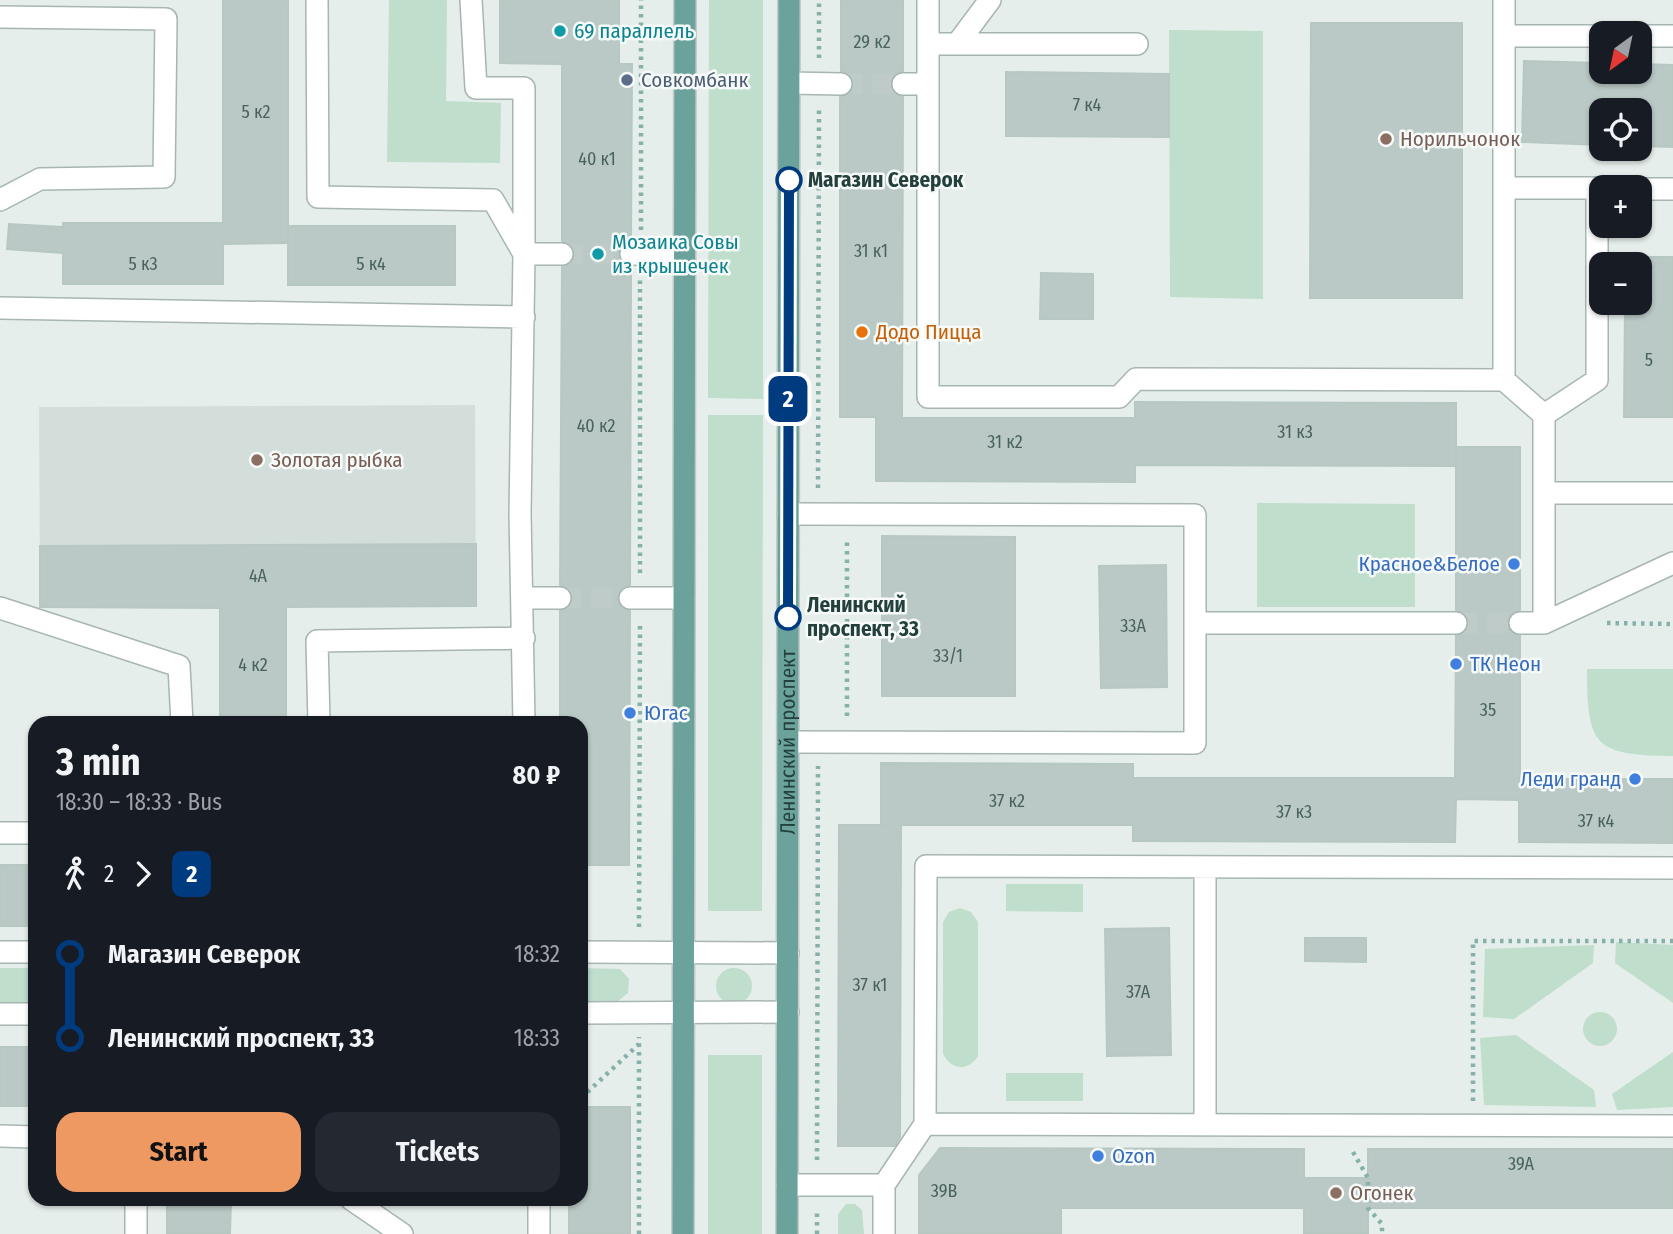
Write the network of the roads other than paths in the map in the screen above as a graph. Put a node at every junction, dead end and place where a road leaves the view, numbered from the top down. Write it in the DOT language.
graph roads {
  1 [pos="317,0"];
  2 [pos="471,0"];
  3 [pos="685,0"];
  4 [pos="789,0"];
  5 [pos="928,0"];
  6 [pos="989,0"];
  7 [pos="1504,0"];
  8 [pos="0,16"];
  9 [pos="1504,36"];
  10 [pos="1589,36"];
  11 [pos="1652,36"];
  12 [pos="1673,36"];
  13 [pos="928,44"];
  14 [pos="957,44"];
  15 [pos="1137,44"];
  16 [pos="789,83"];
  17 [pos="841,83"];
  18 [pos="903,84"];
  19 [pos="928,84"];
  20 [pos="1504,188"];
  21 [pos="1589,188"];
  22 [pos="1652,188"];
  23 [pos="1673,189"];
  24 [pos="0,200"];
  25 [pos="1598,238"];
  26 [pos="524,254"];
  27 [pos="562,254"];
  28 [pos="636,254"];
  29 [pos="684,254"];
  30 [pos="0,308"];
  31 [pos="524,317"];
  32 [pos="1504,380"];
  33 [pos="1544,415"];
  34 [pos="1544,493"];
  35 [pos="1673,494"];
  36 [pos="788,514"];
  37 [pos="1673,563"];
  38 [pos="524,598"];
  39 [pos="560,598"];
  40 [pos="635,598"];
  41 [pos="684,598"];
  42 [pos="0,608"];
  43 [pos="1195,622"];
  44 [pos="1456,623"];
  45 [pos="1520,623"];
  46 [pos="1544,623"];
  47 [pos="524,638"];
  48 [pos="182,716"];
  49 [pos="319,716"];
  50 [pos="524,716"];
  51 [pos="788,742"];
  52 [pos="0,833"];
  53 [pos="28,833"];
  54 [pos="1205,867"];
  55 [pos="1673,868"];
  56 [pos="0,952"];
  57 [pos="28,952"];
  58 [pos="588,953"];
  59 [pos="683,953"];
  60 [pos="788,953"];
  61 [pos="684,1012"];
  62 [pos="788,1012"];
  63 [pos="588,1013"];
  64 [pos="0,1014"];
  65 [pos="28,1014"];
  66 [pos="925,1124"];
  67 [pos="1205,1124"];
  68 [pos="1673,1126"];
  69 [pos="0,1136"];
  70 [pos="28,1137"];
  71 [pos="787,1185"];
  72 [pos="884,1185"];
  73 [pos="136,1206"];
  74 [pos="361,1206"];
  75 [pos="539,1206"];
  76 [pos="136,1234"];
  77 [pos="402,1234"];
  78 [pos="539,1234"];
  79 [pos="683,1234"];
  80 [pos="787,1234"];
  81 [pos="884,1234"];
  1 -- 26 [label="street"];
  2 -- 26 [label="street"];
  3 -- 29 [label="main road"];
  4 -- 16 [label="main road, Ленинский проспект"];
  5 -- 13 [label="street"];
  6 -- 14 [label="street"];
  7 -- 9 [label="street"];
  8 -- 24 [label="street"];
  9 -- 10 [label="street"];
  9 -- 20 [label="street"];
  11 -- 12 [label="street"];
  13 -- 14 [label="street"];
  13 -- 19 [label="street"];
  14 -- 15 [label="street"];
  16 -- 17 [label="street"];
  16 -- 36 [label="main road, Ленинский проспект"];
  18 -- 19 [label="street"];
  19 -- 32 [label="street"];
  20 -- 21 [label="street"];
  20 -- 32 [label="street"];
  22 -- 23 [label="street"];
  25 -- 33 [label="street"];
  26 -- 27 [label="street"];
  26 -- 31 [label="street"];
  28 -- 29 [label="street"];
  29 -- 41 [label="main road"];
  30 -- 31 [label="street"];
  31 -- 38 [label="street"];
  32 -- 33 [label="street"];
  33 -- 34 [label="street"];
  34 -- 35 [label="street"];
  34 -- 46 [label="street"];
  36 -- 43 [label="street"];
  36 -- 51 [label="main road, Ленинский проспект"];
  37 -- 46 [label="street"];
  38 -- 39 [label="street"];
  38 -- 47 [label="street"];
  40 -- 41 [label="street"];
  41 -- 59 [label="main road"];
  42 -- 48 [label="street"];
  43 -- 44 [label="street"];
  43 -- 51 [label="street"];
  45 -- 46 [label="street"];
  47 -- 49 [label="street"];
  47 -- 50 [label="street"];
  51 -- 60 [label="main road, Ленинский проспект"];
  52 -- 53 [label="street"];
  54 -- 55 [label="street"];
  54 -- 66 [label="street"];
  54 -- 67 [label="street"];
  56 -- 57 [label="street"];
  58 -- 59 [label="street"];
  59 -- 60 [label="street"];
  59 -- 61 [label="main road"];
  60 -- 62 [label="main road, Ленинский проспект"];
  61 -- 62 [label="street"];
  61 -- 63 [label="street"];
  61 -- 79 [label="main road"];
  62 -- 71 [label="main road, Ленинский проспект"];
  64 -- 65 [label="street"];
  66 -- 67 [label="street"];
  66 -- 72 [label="street"];
  67 -- 68 [label="street"];
  69 -- 70 [label="street"];
  71 -- 72 [label="street"];
  71 -- 80 [label="main road, Ленинский проспект"];
  72 -- 81 [label="street"];
  73 -- 76 [label="street"];
  74 -- 77 [label="street"];
  75 -- 78 [label="street"];
}
